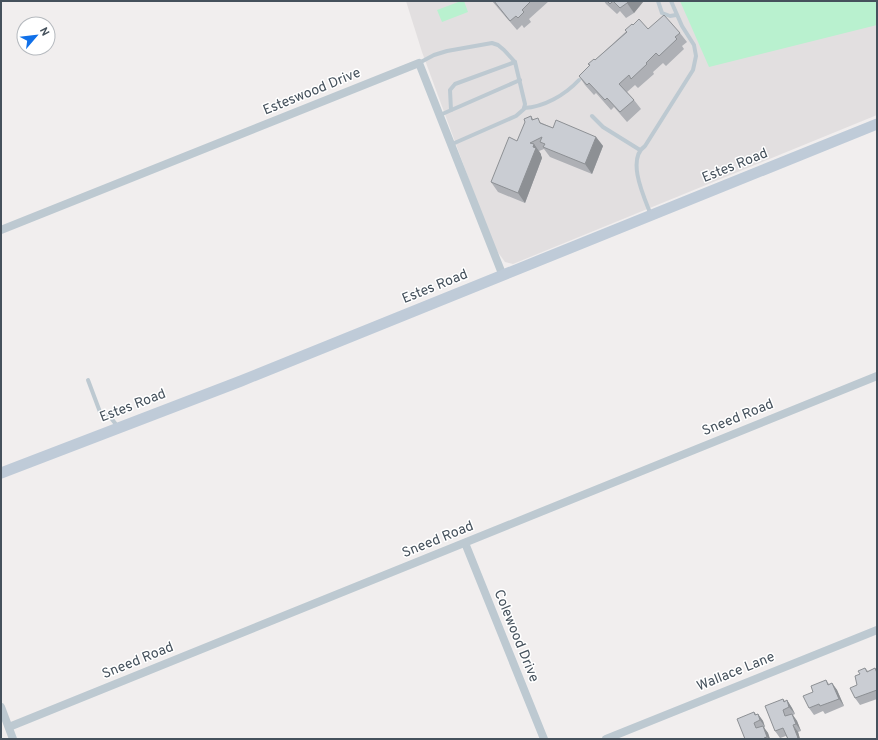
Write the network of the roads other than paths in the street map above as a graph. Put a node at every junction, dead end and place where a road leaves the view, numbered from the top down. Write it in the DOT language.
graph roads {
  1 [pos="658,1"];
  2 [pos="670,1"];
  3 [pos="676,15"];
  4 [pos="515,62"];
  5 [pos="419,63"];
  6 [pos="520,80"];
  7 [pos="579,80"];
  8 [pos="524,108"];
  9 [pos="451,110"];
  10 [pos="439,115"];
  11 [pos="592,116"];
  12 [pos="877,124"];
  13 [pos="450,145"];
  14 [pos="640,150"];
  15 [pos="651,216"];
  16 [pos="1,230"];
  17 [pos="502,276"];
  18 [pos="877,376"];
  19 [pos="88,380"];
  20 [pos="118,428"];
  21 [pos="1,473"];
  22 [pos="465,543"];
  23 [pos="877,630"];
  24 [pos="1,707"];
  25 [pos="9,727"];
  26 [pos="13,739"];
  27 [pos="544,739"];
  28 [pos="606,739"];
  1 -- 3 [label="lane"];
  2 -- 3 [label="lane"];
  3 -- 14 [label="lane"];
  4 -- 5 [label="lane"];
  4 -- 6 [label="lane"];
  4 -- 9 [label="lane"];
  5 -- 10 [label="street"];
  5 -- 16 [label="street, Esteswood Drive"];
  6 -- 8 [label="lane"];
  6 -- 9 [label="lane"];
  7 -- 8 [label="lane"];
  8 -- 13 [label="lane"];
  9 -- 10 [label="lane"];
  10 -- 13 [label="street"];
  11 -- 14 [label="lane"];
  12 -- 15 [label="main road, Estes Road"];
  13 -- 17 [label="street"];
  14 -- 15 [label="lane"];
  15 -- 17 [label="main road, Estes Road"];
  17 -- 20 [label="main road, Estes Road"];
  18 -- 22 [label="street, Sneed Road"];
  19 -- 20 [label="lane"];
  20 -- 21 [label="main road, Estes Road"];
  22 -- 25 [label="street, Sneed Road"];
  22 -- 27 [label="street, Colewood Drive"];
  23 -- 28 [label="street, Wallace Lane"];
  24 -- 25 [label="street"];
  25 -- 26 [label="street"];
}
